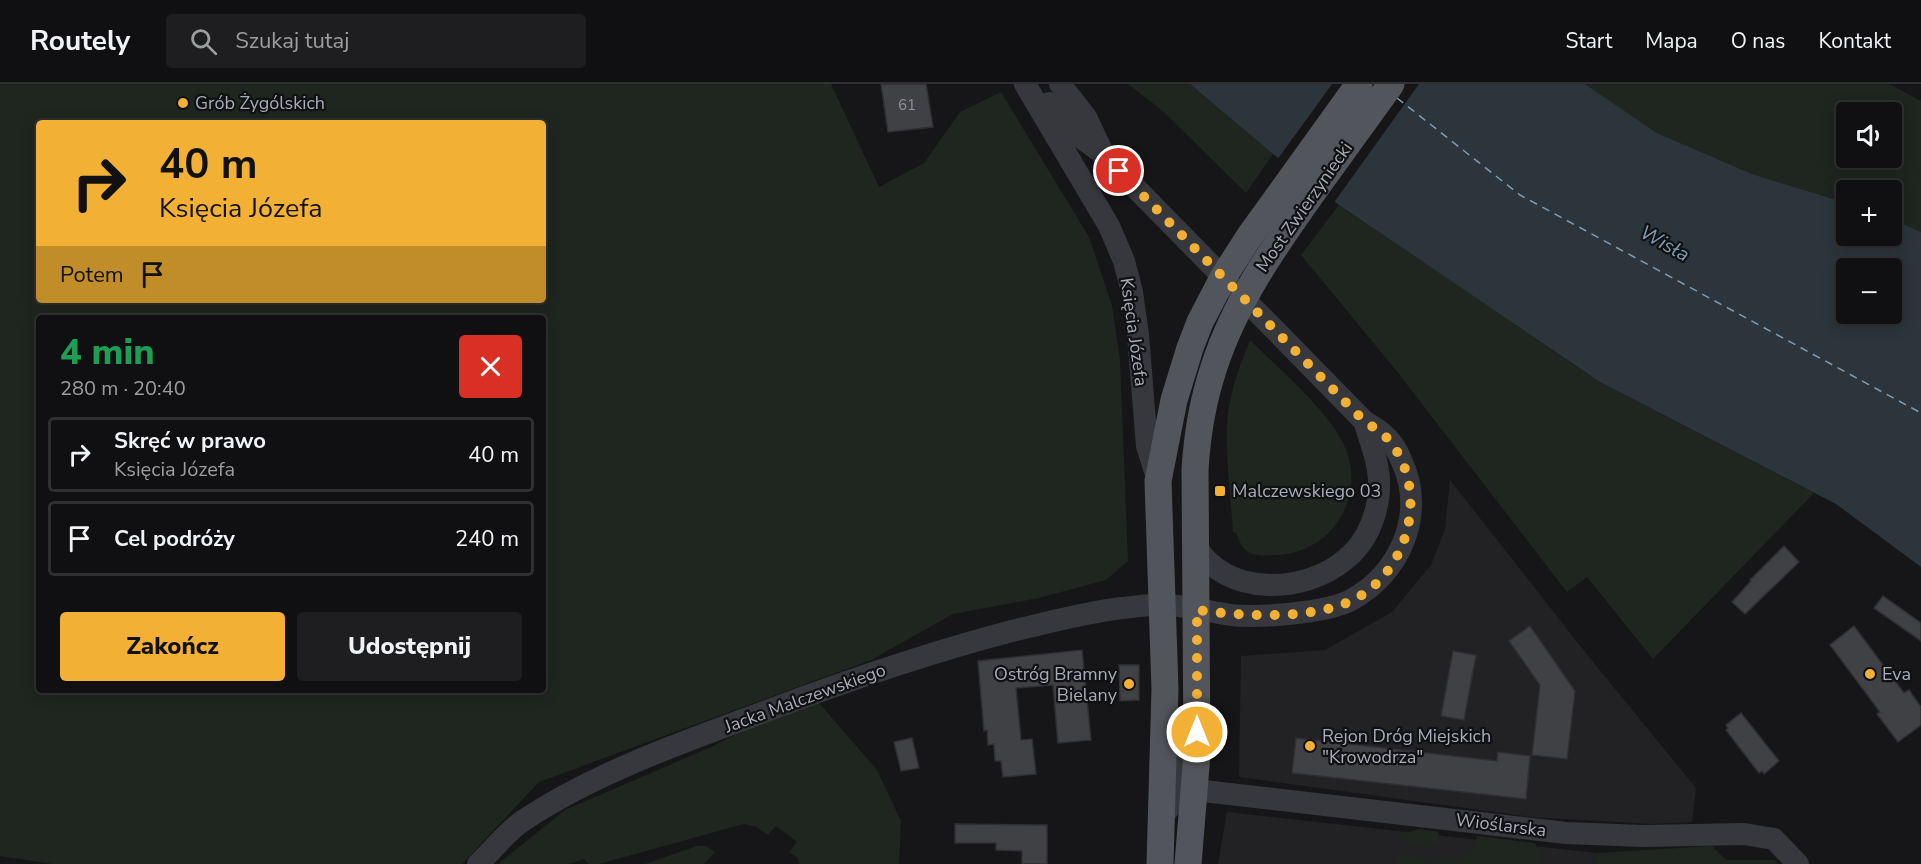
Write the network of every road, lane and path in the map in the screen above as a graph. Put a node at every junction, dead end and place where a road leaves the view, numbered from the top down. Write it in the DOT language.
graph roads {
  1 [pos="1025,84"];
  2 [pos="1032,84"];
  3 [pos="1060,84"];
  4 [pos="1359,84"];
  5 [pos="1391,84"];
  6 [pos="1103,153"];
  7 [pos="1364,421"];
  8 [pos="1158,481"];
  9 [pos="1196,546"];
  10 [pos="1163,604"];
  11 [pos="1197,610"];
  12 [pos="1164,733"];
  13 [pos="1195,790"];
  14 [pos="1160,822"];
  15 [pos="478,864"];
  16 [pos="1160,864"];
  17 [pos="1188,864"];
  18 [pos="1798,864"];
  1 -- 8 [label="street, Księcia Józefa"];
  2 -- 6 [label="street"];
  3 -- 6 [label="street"];
  4 -- 8 [label="main road, Most Zwierzyniecki"];
  5 -- 9 [label="main road, Most Zwierzyniecki"];
  6 -- 7 [label="street"];
  7 -- 9 [label="street"];
  7 -- 11 [label="street"];
  8 -- 10 [label="main road, Księcia Józefa"];
  9 -- 11 [label="main road"];
  10 -- 11 [label="street"];
  10 -- 12 [label="main road, Księcia Józefa"];
  10 -- 15 [label="street, Jacka Malczewskiego"];
  11 -- 13 [label="main road"];
  12 -- 13 [label="street"];
  12 -- 14 [label="main road, Księcia Józefa"];
  13 -- 14 [label="street"];
  13 -- 17 [label="main road"];
  13 -- 18 [label="street, Wioślarska"];
  14 -- 16 [label="main road, Księcia Józefa"];
}
